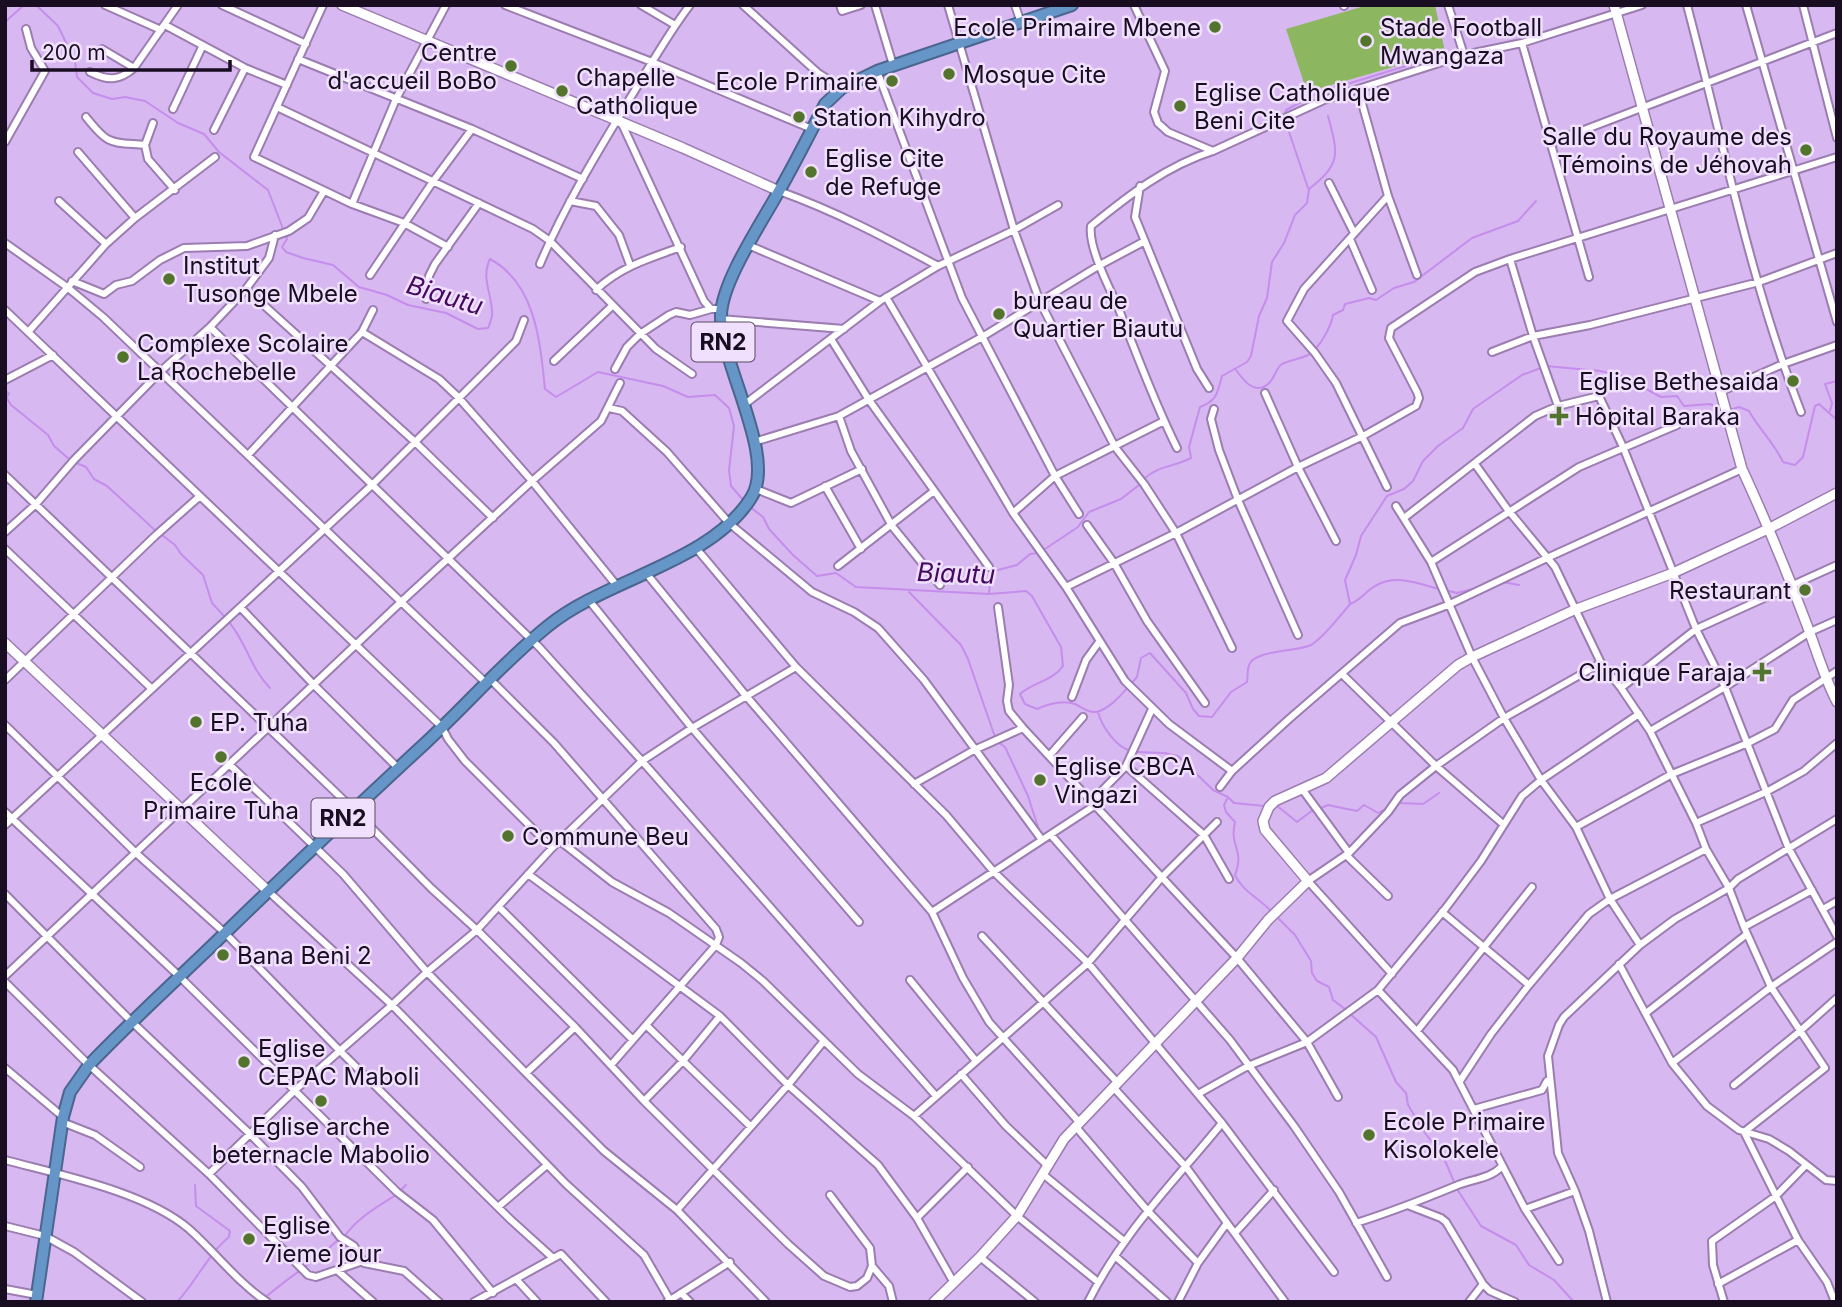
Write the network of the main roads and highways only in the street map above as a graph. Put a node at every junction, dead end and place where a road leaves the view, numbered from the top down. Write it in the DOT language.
graph roads {
  1 [pos="1072,5"];
  2 [pos="36,1298"];
  1 -- 2 [label="highway, RN2"];
}
